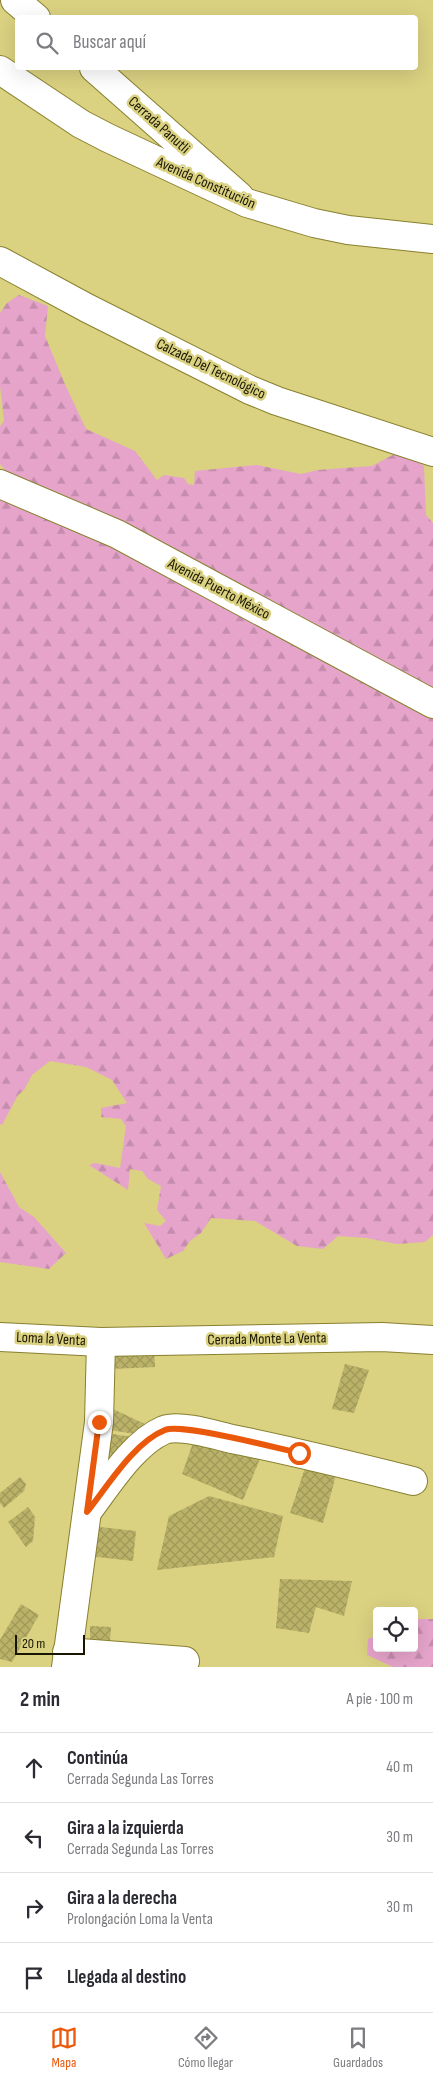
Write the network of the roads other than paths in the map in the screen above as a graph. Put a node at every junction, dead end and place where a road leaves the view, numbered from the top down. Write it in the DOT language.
graph roads {
  1 [pos="15,0"];
  2 [pos="32,15"];
  3 [pos="0,70"];
  4 [pos="96,70"];
  5 [pos="247,203"];
  6 [pos="433,239"];
  7 [pos="0,261"];
  8 [pos="433,452"];
  9 [pos="0,484"];
  10 [pos="433,704"];
  11 [pos="0,1337"];
  12 [pos="433,1340"];
  13 [pos="101,1342"];
  14 [pos="413,1481"];
  15 [pos="87,1512"];
  16 [pos="66,1659"];
  17 [pos="185,1661"];
  1 -- 2 [label="street"];
  3 -- 5 [label="street, Avenida Constitución"];
  4 -- 5 [label="street, Cerrada Panutli"];
  5 -- 6 [label="street, Avenida Constitución"];
  7 -- 8 [label="street, Calzada Del Tecnológico"];
  9 -- 10 [label="street, Avenida Puerto México"];
  11 -- 13 [label="street, Loma la Venta"];
  12 -- 13 [label="street, Cerrada Monte La Venta"];
  13 -- 15 [label="street"];
  14 -- 15 [label="street"];
  15 -- 16 [label="street"];
  16 -- 17 [label="street"];
}
